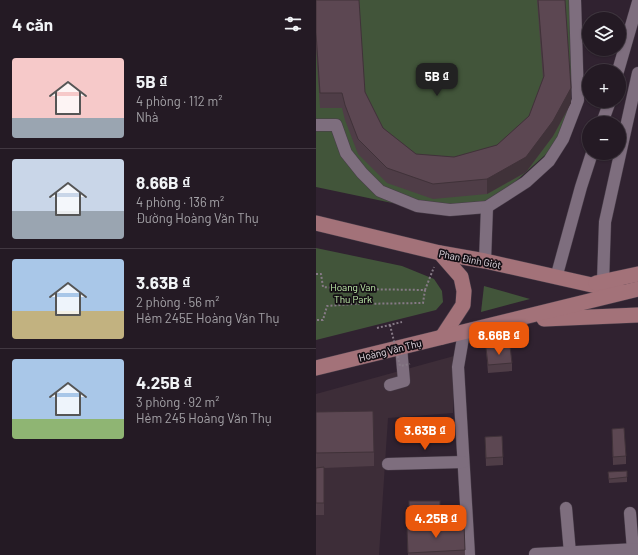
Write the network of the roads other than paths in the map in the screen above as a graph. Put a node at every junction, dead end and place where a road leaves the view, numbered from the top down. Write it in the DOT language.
graph roads {
  1 [pos="575,0"];
  2 [pos="638,2"];
  3 [pos="620,64"];
  4 [pos="638,73"];
  5 [pos="633,117"];
  6 [pos="316,125"];
  7 [pos="590,160"];
  8 [pos="487,207"];
  9 [pos="316,223"];
  10 [pos="440,253"];
  11 [pos="485,261"];
  12 [pos="638,274"];
  13 [pos="556,278"];
  14 [pos="597,283"];
  15 [pos="634,292"];
  16 [pos="638,315"];
  17 [pos="505,322"];
  18 [pos="464,332"];
  19 [pos="442,337"];
  20 [pos="401,347"];
  21 [pos="316,368"];
  22 [pos="390,385"];
  23 [pos="463,462"];
  24 [pos="388,464"];
  25 [pos="566,508"];
  26 [pos="630,513"];
  27 [pos="636,550"];
  28 [pos="570,553"];
  29 [pos="536,554"];
  30 [pos="468,555"];
  1 -- 8 [label="street"];
  2 -- 3 [label="street"];
  4 -- 5 [label="street"];
  5 -- 14 [label="street"];
  6 -- 8 [label="street"];
  7 -- 13 [label="street"];
  8 -- 11 [label="street"];
  9 -- 10 [label="main road, Phan Đình Giót"];
  10 -- 11 [label="main road, Phan Đình Giót"];
  10 -- 19 [label="main road"];
  11 -- 13 [label="main road, Phan Đình Giót"];
  12 -- 14 [label="main road"];
  13 -- 14 [label="main road, Phan Đình Giót"];
  14 -- 15 [label="main road, Phan Đình Giót"];
  15 -- 17 [label="main road"];
  16 -- 17 [label="main road"];
  17 -- 18 [label="main road, Hoàng Văn Thụ"];
  18 -- 19 [label="main road, Hoàng Văn Thụ"];
  18 -- 23 [label="street"];
  19 -- 20 [label="main road, Hoàng Văn Thụ"];
  20 -- 21 [label="main road, Hoàng Văn Thụ"];
  20 -- 22 [label="street"];
  23 -- 24 [label="street"];
  23 -- 30 [label="street"];
  25 -- 28 [label="street"];
  26 -- 27 [label="street"];
  27 -- 28 [label="street"];
  28 -- 29 [label="street"];
}
